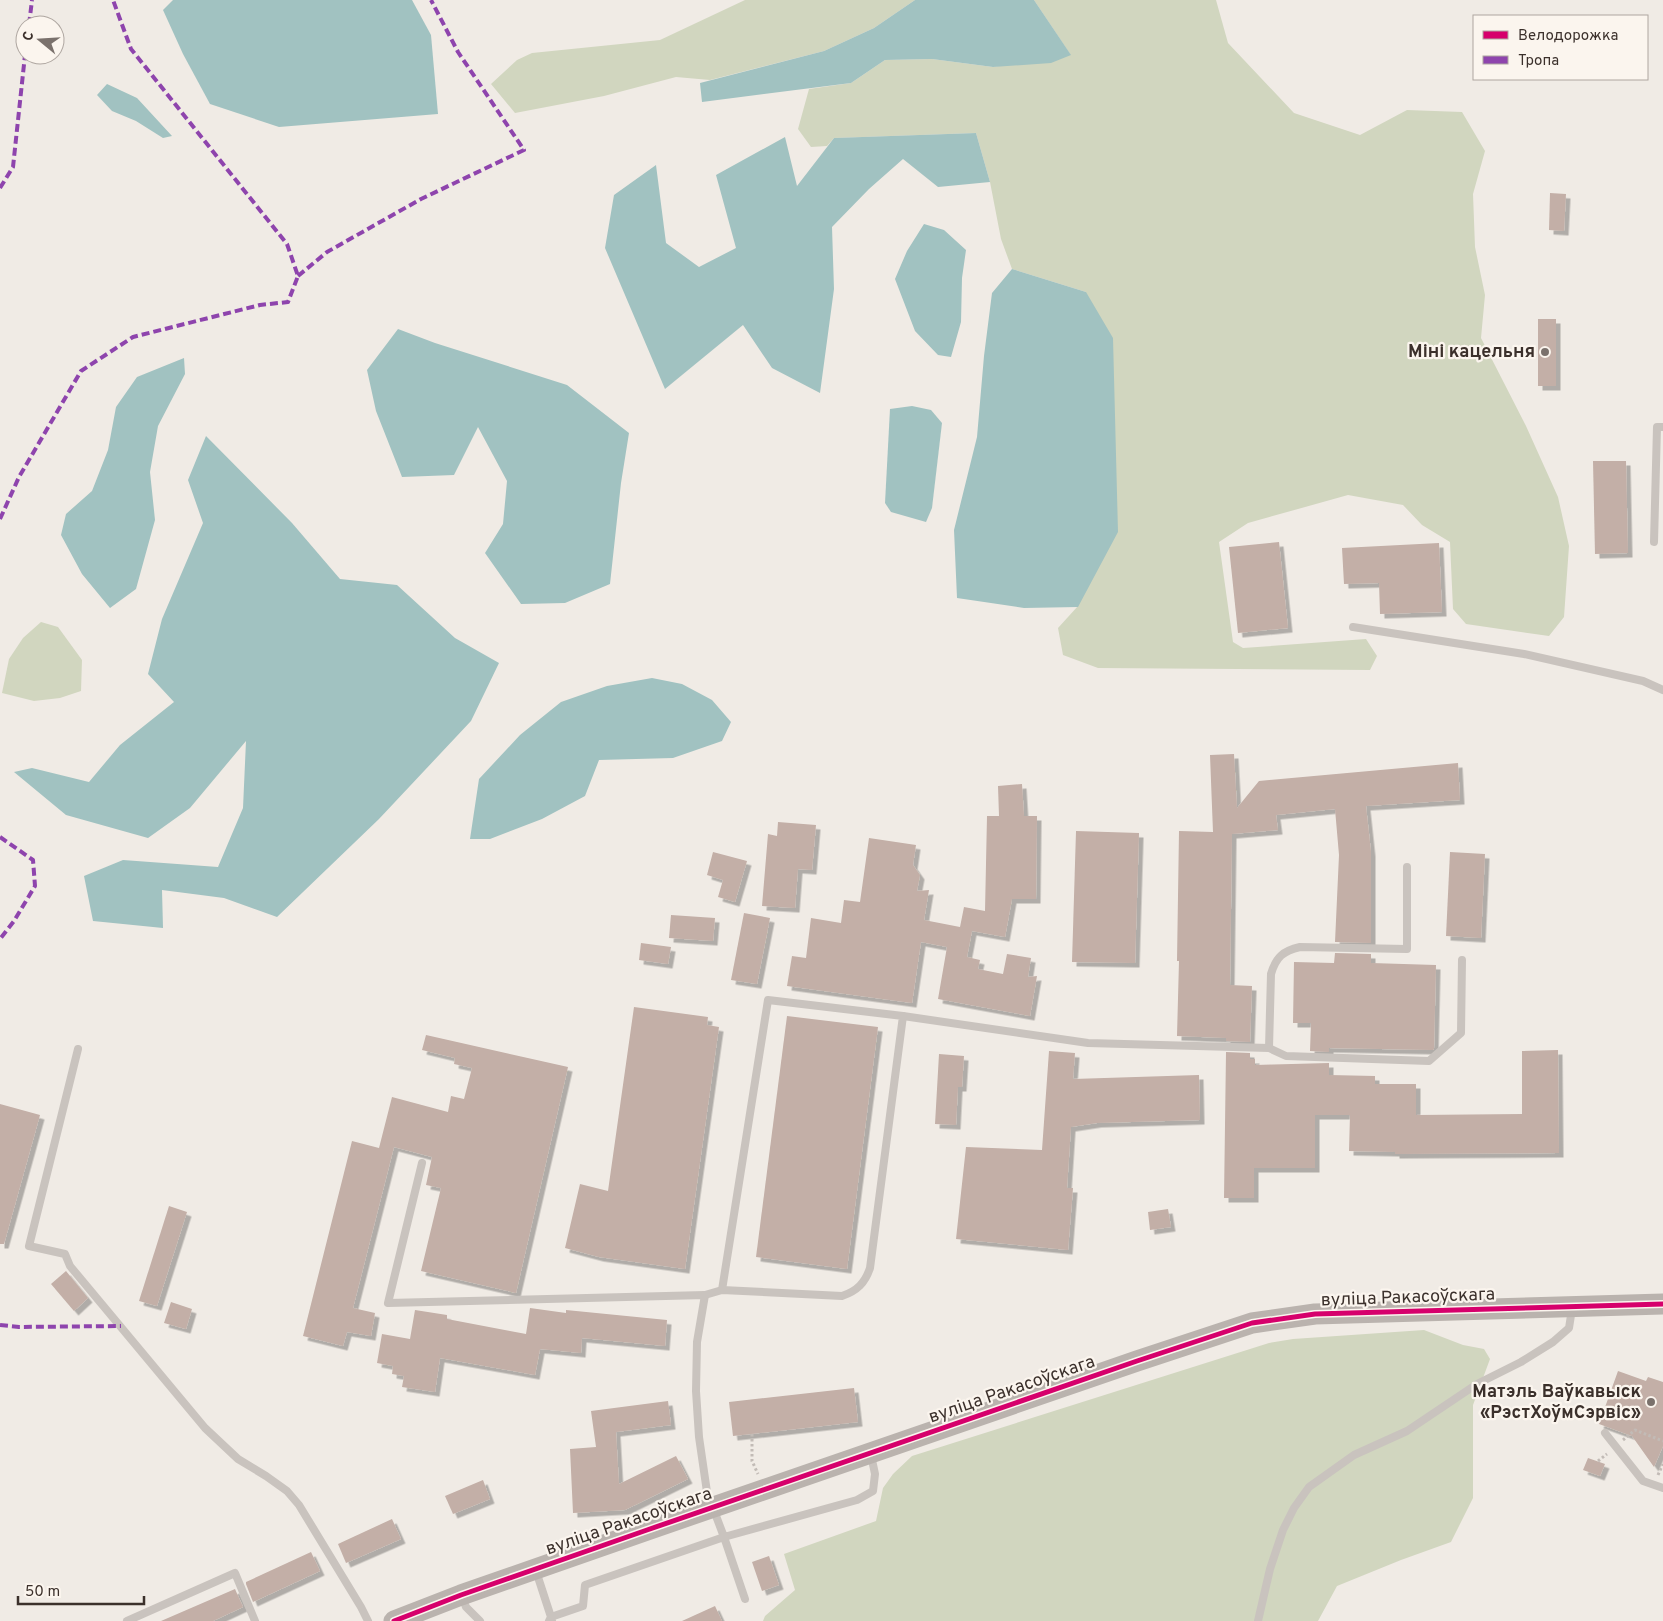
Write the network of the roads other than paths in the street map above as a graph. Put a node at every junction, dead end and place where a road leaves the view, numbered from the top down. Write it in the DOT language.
graph roads {
  1 [pos="1663,427"];
  2 [pos="1654,542"];
  3 [pos="1353,627"];
  4 [pos="1663,690"];
  5 [pos="1407,866"];
  6 [pos="1462,960"];
  7 [pos="903,1016"];
  8 [pos="1269,1048"];
  9 [pos="78,1049"];
  10 [pos="422,1163"];
  11 [pos="722,1290"];
  12 [pos="705,1295"];
  13 [pos="1663,1304"];
  14 [pos="1572,1307"];
  15 [pos="1605,1433"];
  16 [pos="871,1453"];
  17 [pos="1663,1488"];
  18 [pos="714,1508"];
  19 [pos="724,1537"];
  20 [pos="536,1569"];
  21 [pos="461,1596"];
  22 [pos="745,1599"];
  23 [pos="550,1620"];
  24 [pos="127,1621"];
  25 [pos="255,1621"];
  26 [pos="368,1621"];
  27 [pos="394,1621"];
  28 [pos="480,1621"];
  29 [pos="1258,1621"];
  1 -- 2 [label="lane"];
  3 -- 4 [label="lane"];
  5 -- 8 [label="lane"];
  6 -- 8 [label="lane"];
  7 -- 8 [label="lane"];
  7 -- 11 [label="lane"];
  7 -- 11 [label="lane"];
  9 -- 26 [label="lane"];
  10 -- 12 [label="lane"];
  11 -- 12 [label="lane"];
  12 -- 18 [label="lane"];
  13 -- 14 [label="street, вуліца Ракасоўскага"];
  14 -- 16 [label="street, вуліца Ракасоўскага"];
  14 -- 29 [label="lane"];
  15 -- 17 [label="lane"];
  16 -- 18 [label="street, вуліца Ракасоўскага"];
  16 -- 19 [label="lane"];
  18 -- 19 [label="lane"];
  18 -- 20 [label="street, вуліца Ракасоўскага"];
  19 -- 22 [label="lane"];
  19 -- 23 [label="lane"];
  20 -- 21 [label="street, вуліца Ракасоўскага"];
  20 -- 23 [label="lane"];
  21 -- 27 [label="street, вуліца Ракасоўскага"];
  21 -- 28 [label="lane"];
  24 -- 25 [label="lane"];
}
